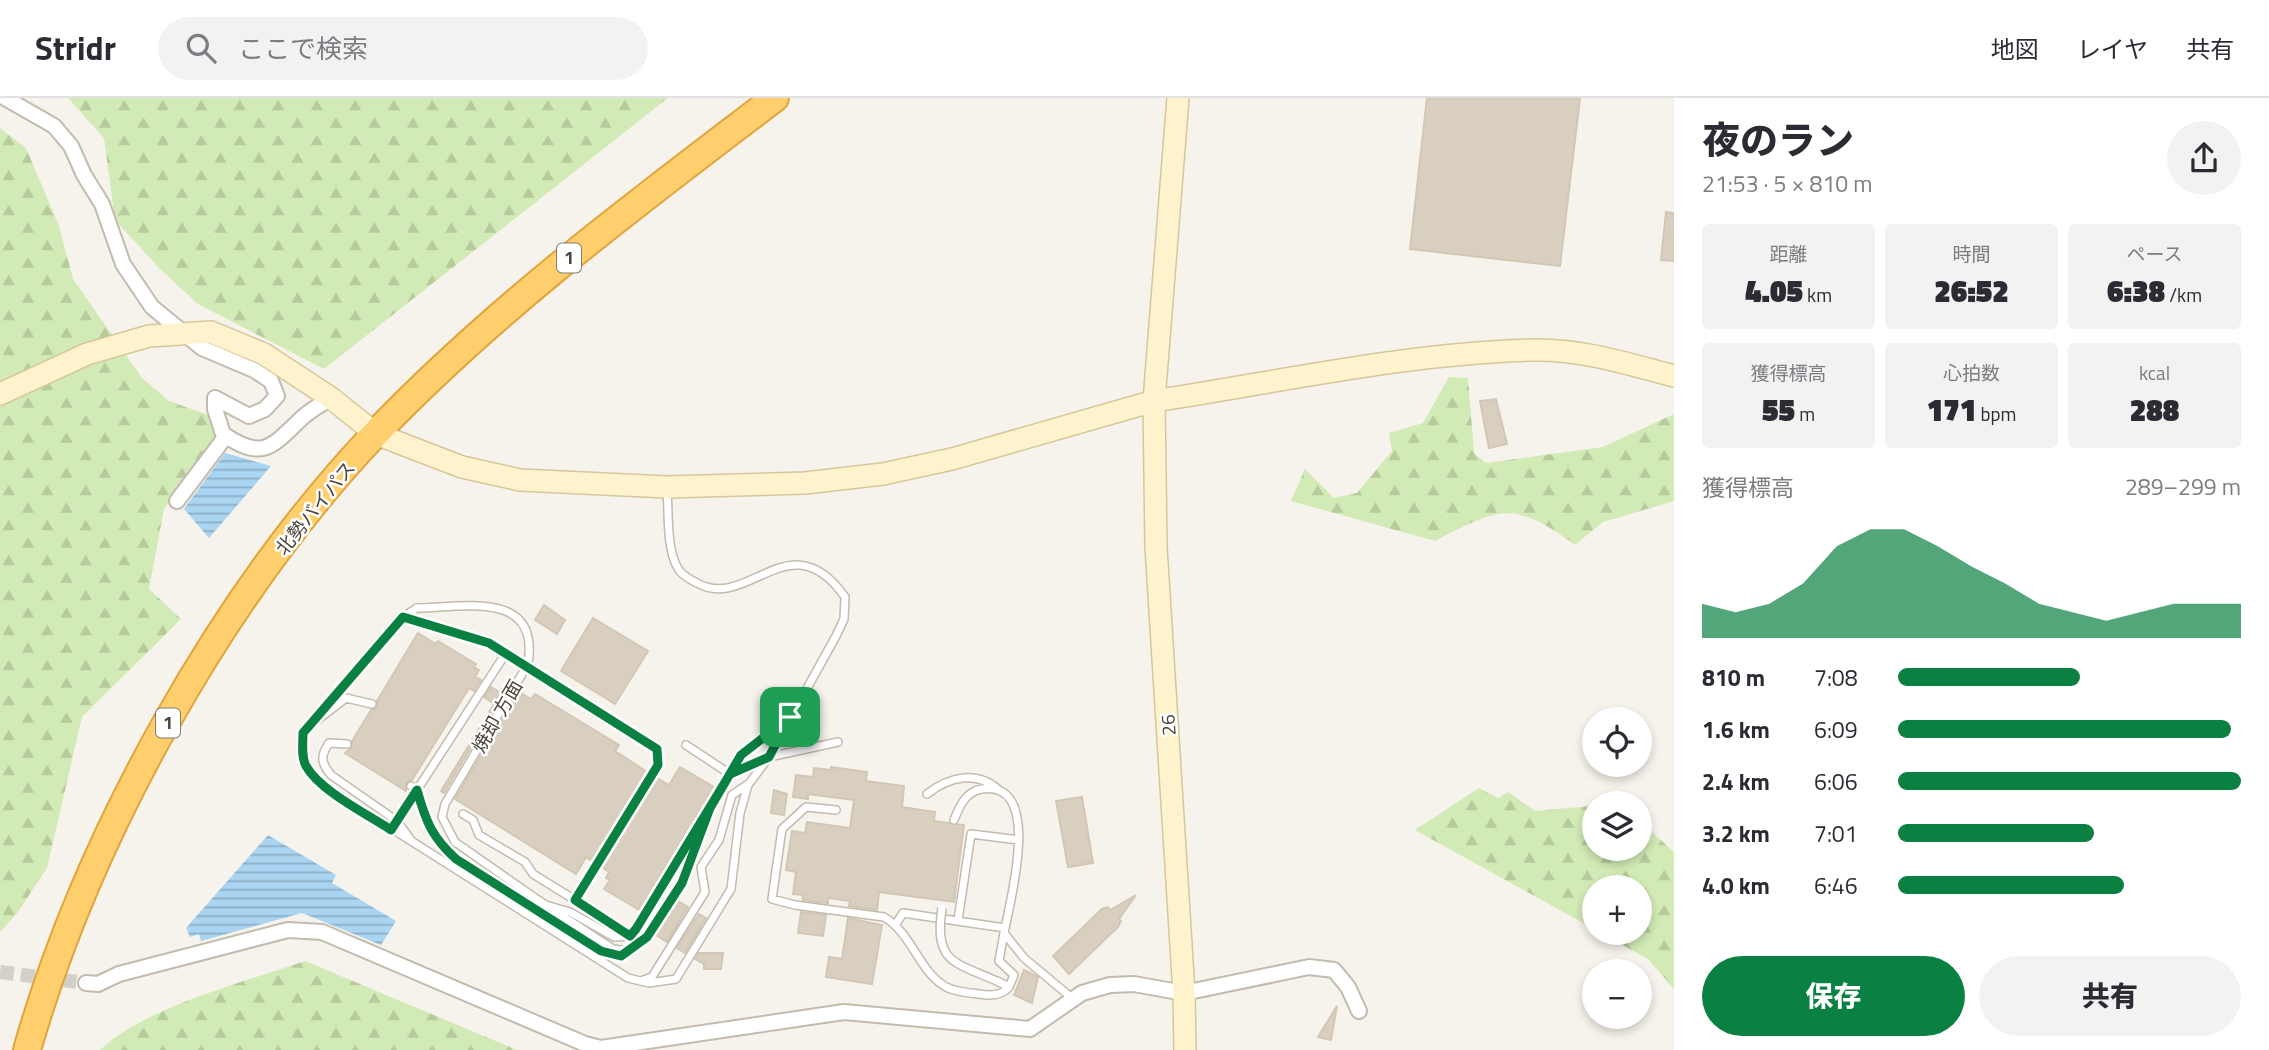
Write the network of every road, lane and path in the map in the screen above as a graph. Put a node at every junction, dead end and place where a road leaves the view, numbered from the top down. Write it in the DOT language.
graph roads {
  1 [pos="5,98"];
  2 [pos="775,98"];
  3 [pos="1178,98"];
  4 [pos="184,333"];
  5 [pos="1674,376"];
  6 [pos="0,394"];
  7 [pos="331,398"];
  8 [pos="1154,401"];
  9 [pos="376,434"];
  10 [pos="226,436"];
  11 [pos="667,487"];
  12 [pos="177,501"];
  13 [pos="403,617"];
  14 [pos="506,653"];
  15 [pos="372,704"];
  16 [pos="790,717"];
  17 [pos="313,723"];
  18 [pos="838,742"];
  19 [pos="347,744"];
  20 [pos="686,745"];
  21 [pos="769,757"];
  22 [pos="730,774"];
  23 [pos="748,785"];
  24 [pos="414,788"];
  25 [pos="1003,793"];
  26 [pos="927,794"];
  27 [pos="710,808"];
  28 [pos="836,810"];
  29 [pos="463,814"];
  30 [pos="954,820"];
  31 [pos="397,821"];
  32 [pos="391,830"];
  33 [pos="1019,841"];
  34 [pos="416,847"];
  35 [pos="575,900"];
  36 [pos="542,902"];
  37 [pos="942,908"];
  38 [pos="958,920"];
  39 [pos="897,924"];
  40 [pos="1005,930"];
  41 [pos="630,936"];
  42 [pos="628,951"];
  43 [pos="640,981"];
  44 [pos="86,983"];
  45 [pos="1009,987"];
  46 [pos="1184,993"];
  47 [pos="1073,1000"];
  48 [pos="1359,1011"];
  49 [pos="27,1050"];
  50 [pos="1185,1050"];
  1 -- 4 [label="street"];
  2 -- 9 [label="highway, 北勢バイパス / 1"];
  3 -- 8 [label="street, 26"];
  4 -- 6 [label="street"];
  4 -- 7 [label="street"];
  4 -- 10 [label="street"];
  5 -- 8 [label="street"];
  7 -- 9 [label="street"];
  7 -- 10 [label="street"];
  8 -- 11 [label="street"];
  8 -- 46 [label="street, 26"];
  9 -- 11 [label="street"];
  9 -- 49 [label="highway, 北勢バイパス / 1"];
  10 -- 12 [label="street"];
  11 -- 16 [label="lane"];
  13 -- 14 [label="lane"];
  13 -- 17 [label="lane, 焼却 方面"];
  13 -- 36 [label="lane, 焼却 方面, bridge"];
  14 -- 24 [label="lane"];
  14 -- 35 [label="lane"];
  15 -- 17 [label="lane"];
  16 -- 21 [label="lane"];
  16 -- 22 [label="lane"];
  17 -- 32 [label="lane"];
  18 -- 21 [label="lane"];
  19 -- 31 [label="lane"];
  20 -- 22 [label="lane"];
  21 -- 22 [label="lane"];
  21 -- 23 [label="lane"];
  22 -- 27 [label="lane"];
  23 -- 43 [label="lane"];
  23 -- 43 [label="lane"];
  24 -- 31 [label="lane"];
  24 -- 42 [label="lane"];
  25 -- 26 [label="lane"];
  25 -- 30 [label="lane"];
  25 -- 33 [label="lane"];
  27 -- 41 [label="lane"];
  27 -- 42 [label="lane"];
  28 -- 39 [label="lane"];
  29 -- 35 [label="lane"];
  31 -- 32 [label="lane"];
  31 -- 34 [label="lane"];
  32 -- 34 [label="lane"];
  33 -- 38 [label="lane"];
  33 -- 40 [label="lane"];
  34 -- 43 [label="lane"];
  35 -- 41 [label="lane"];
  36 -- 41 [label="lane"];
  36 -- 42 [label="lane"];
  37 -- 45 [label="lane, bridge"];
  38 -- 39 [label="lane"];
  38 -- 40 [label="lane"];
  39 -- 45 [label="lane"];
  40 -- 45 [label="lane"];
  40 -- 47 [label="lane"];
  44 -- 47 [label="street"];
  46 -- 47 [label="street"];
  46 -- 48 [label="street"];
  46 -- 50 [label="street, 26"];
}
